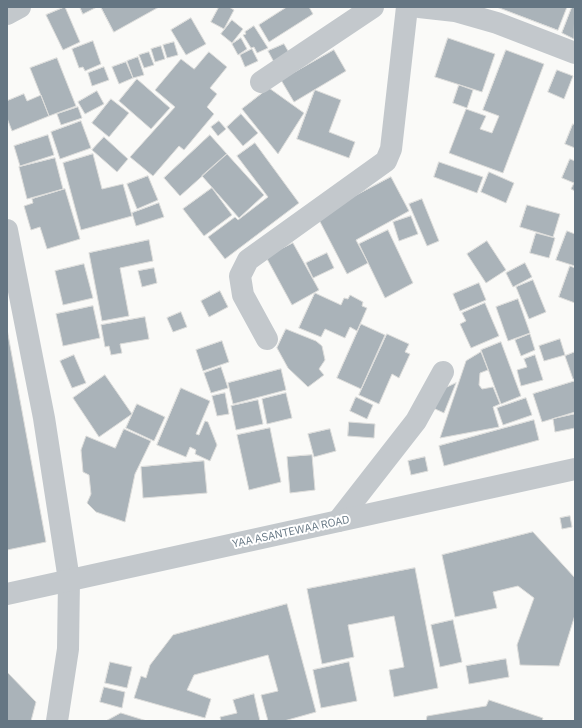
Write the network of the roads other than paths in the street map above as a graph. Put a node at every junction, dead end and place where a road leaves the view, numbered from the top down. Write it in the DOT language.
graph roads {
  1 [pos="20,7"];
  2 [pos="373,7"];
  3 [pos="407,7"];
  4 [pos="419,7"];
  5 [pos="7,14"];
  6 [pos="575,53"];
  7 [pos="261,82"];
  8 [pos="7,232"];
  9 [pos="267,339"];
  10 [pos="442,372"];
  11 [pos="575,469"];
  12 [pos="338,521"];
  13 [pos="69,580"];
  14 [pos="7,594"];
  15 [pos="57,721"];
  1 -- 5 [label="street"];
  2 -- 7 [label="street"];
  3 -- 9 [label="street"];
  4 -- 6 [label="street"];
  8 -- 13 [label="street"];
  10 -- 12 [label="street"];
  11 -- 12 [label="street, YAA ASANTEWAA ROAD"];
  12 -- 13 [label="street, YAA ASANTEWAA ROAD"];
  13 -- 14 [label="street, YAA ASANTEWAA ROAD"];
  13 -- 15 [label="street"];
}
